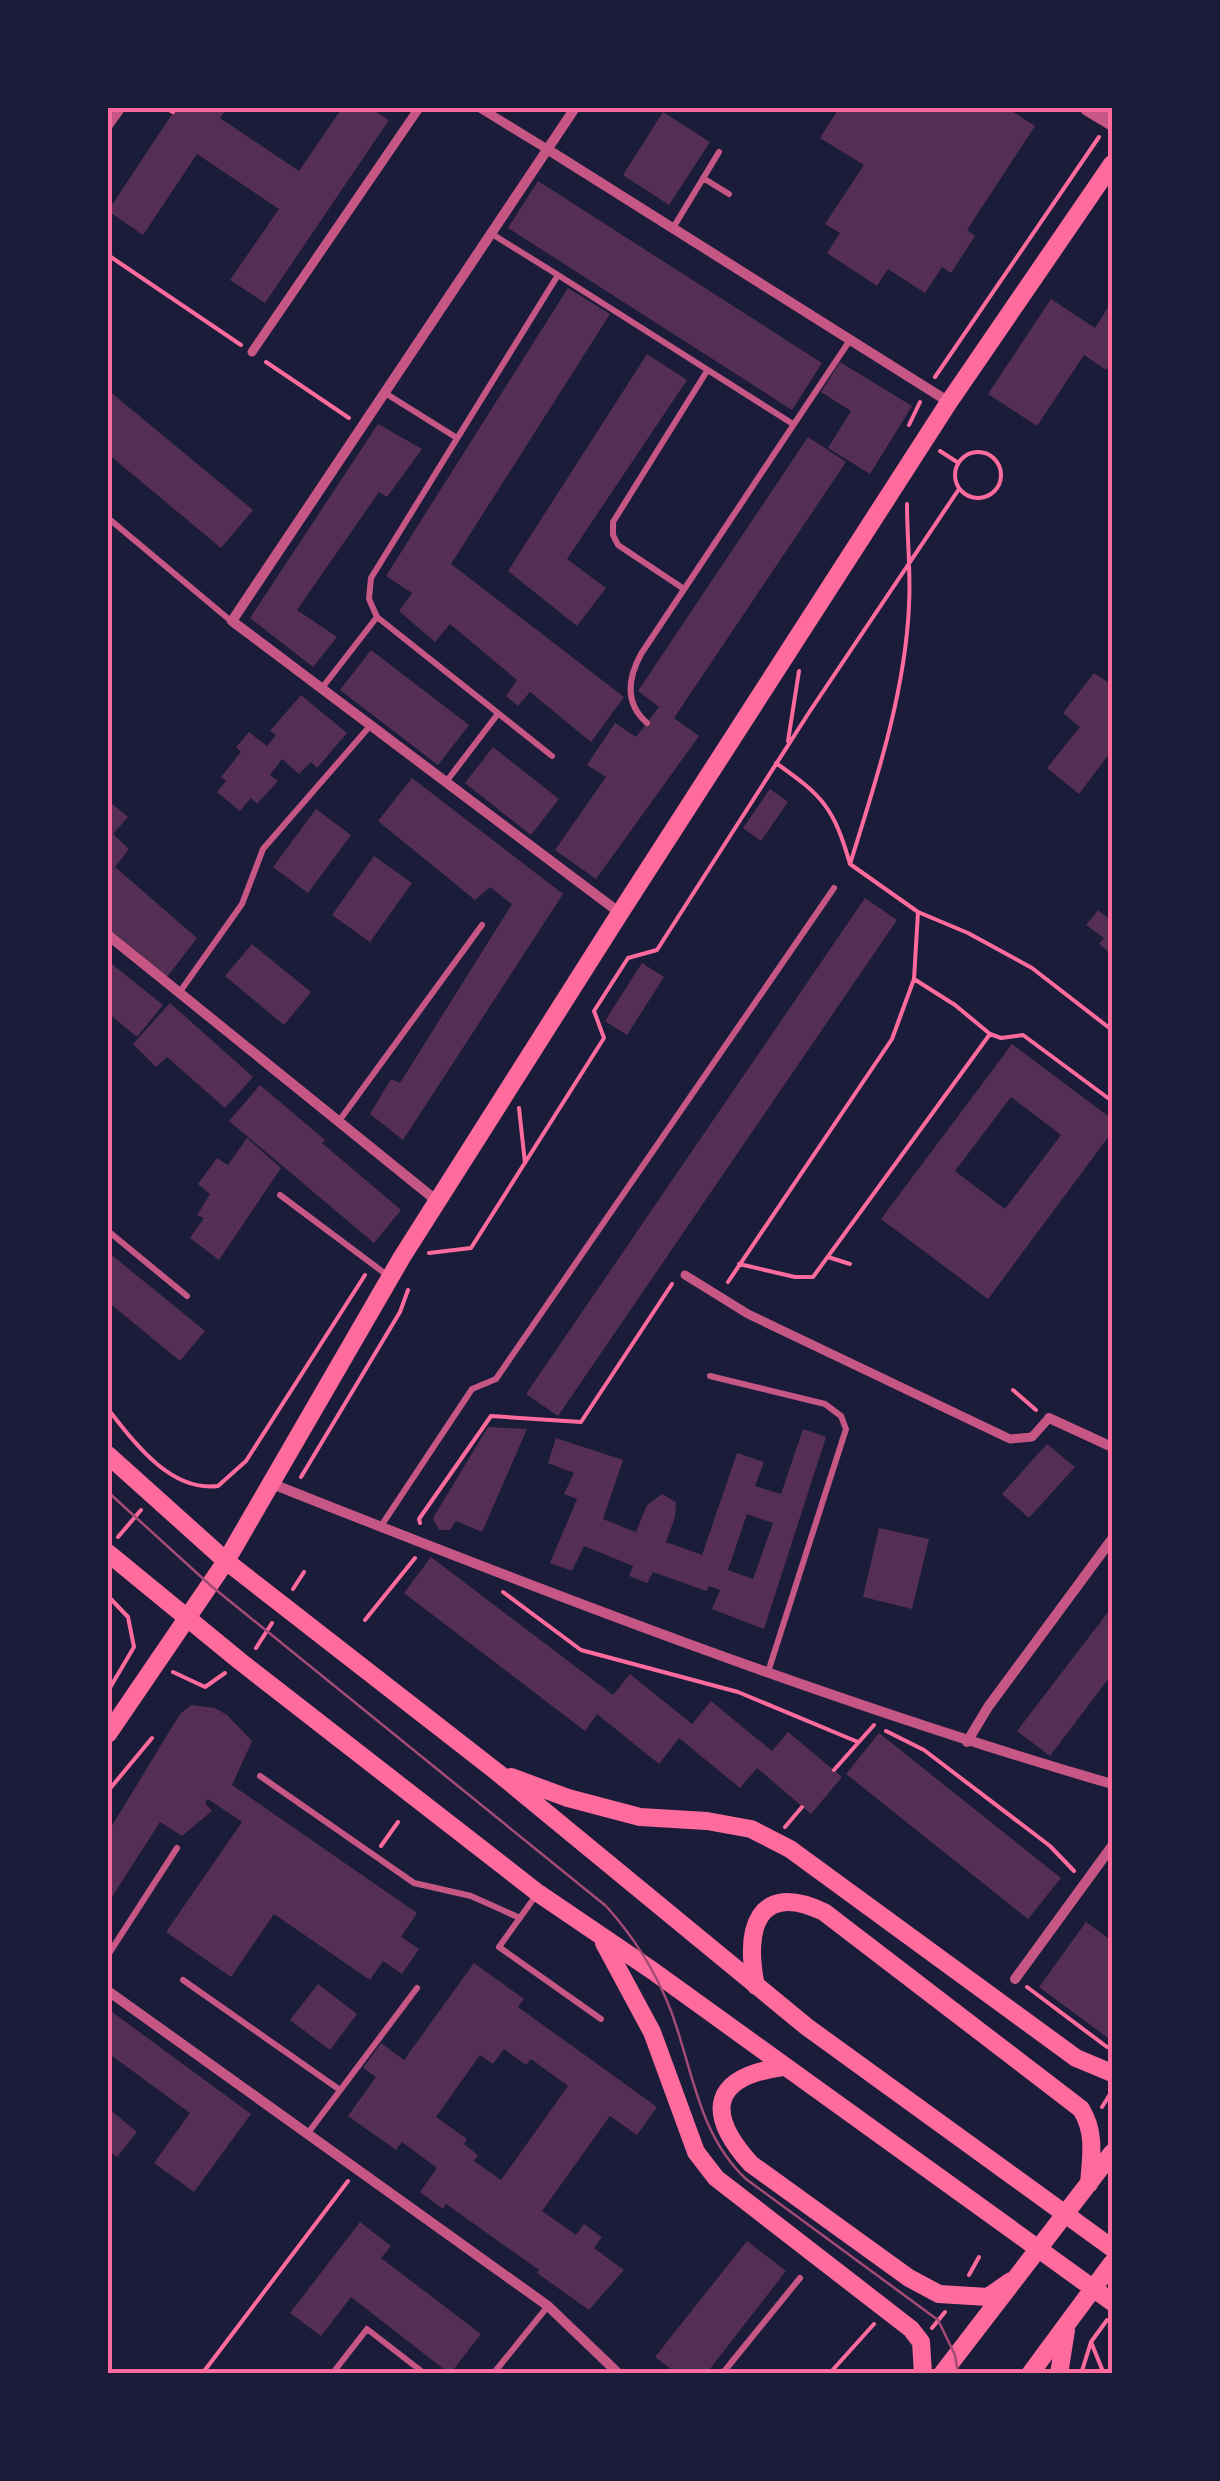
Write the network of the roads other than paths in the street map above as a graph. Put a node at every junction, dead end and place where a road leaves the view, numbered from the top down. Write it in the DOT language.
graph roads {
  1 [pos="121,108"];
  2 [pos="420,108"];
  3 [pos="480,108"];
  4 [pos="575,108"];
  5 [pos="1087,108"];
  6 [pos="1112,123"];
  7 [pos="108,126"];
  8 [pos="547,149"];
  9 [pos="718,152"];
  10 [pos="1112,164"];
  11 [pos="703,178"];
  12 [pos="729,194"];
  13 [pos="673,228"];
  14 [pos="490,234"];
  15 [pos="558,274"];
  16 [pos="850,340"];
  17 [pos="252,352"];
  18 [pos="707,371"];
  19 [pos="384,393"];
  20 [pos="949,402"];
  21 [pos="794,424"];
  22 [pos="457,438"];
  23 [pos="108,518"];
  24 [pos="684,589"];
  25 [pos="377,617"];
  26 [pos="232,622"];
  27 [pos="321,688"];
  28 [pos="497,715"];
  29 [pos="647,723"];
  30 [pos="370,726"];
  31 [pos="552,756"];
  32 [pos="446,783"];
  33 [pos="834,888"];
  34 [pos="620,914"];
  35 [pos="482,925"];
  36 [pos="108,935"];
  37 [pos="178,994"];
  38 [pos="338,1122"];
  39 [pos="280,1195"];
  40 [pos="437,1201"];
  41 [pos="108,1230"];
  42 [pos="685,1275"];
  43 [pos="390,1277"];
  44 [pos="187,1296"];
  45 [pos="710,1376"];
  46 [pos="1048,1418"];
  47 [pos="1112,1447"];
  48 [pos="108,1455"];
  49 [pos="269,1482"];
  50 [pos="381,1526"];
  51 [pos="1112,1539"];
  52 [pos="108,1553"];
  53 [pos="226,1561"];
  54 [pos="188,1619"];
  55 [pos="767,1673"];
  56 [pos="108,1734"];
  57 [pos="967,1742"];
  58 [pos="497,1772"];
  59 [pos="260,1776"];
  60 [pos="1112,1784"];
  61 [pos="1112,1846"];
  62 [pos="178,1848"];
  63 [pos="538,1893"];
  64 [pos="520,1918"];
  65 [pos="601,1939"];
  66 [pos="108,1955"];
  67 [pos="1015,1979"];
  68 [pos="182,1980"];
  69 [pos="756,1986"];
  70 [pos="416,1988"];
  71 [pos="108,1992"];
  72 [pos="600,2020"];
  73 [pos="784,2067"];
  74 [pos="1112,2073"];
  75 [pos="340,2090"];
  76 [pos="307,2134"];
  77 [pos="1112,2153"];
  78 [pos="1089,2184"];
  79 [pos="1112,2248"];
  80 [pos="1112,2263"];
  81 [pos="800,2278"];
  82 [pos="1012,2281"];
  83 [pos="1112,2302"];
  84 [pos="548,2306"];
  85 [pos="1067,2325"];
  86 [pos="420,2370"];
  87 [pos="332,2374"];
  88 [pos="493,2374"];
  89 [pos="618,2374"];
  90 [pos="722,2374"];
  91 [pos="923,2374"];
  92 [pos="942,2374"];
  93 [pos="1030,2374"];
  94 [pos="1059,2374"];
  1 -- 7 [label="street"];
  2 -- 17 [label="street"];
  3 -- 8 [label="street"];
  4 -- 8 [label="street"];
  5 -- 6 [label="street"];
  8 -- 13 [label="street"];
  8 -- 14 [label="street"];
  9 -- 11 [label="lane"];
  10 -- 20 [label="main road"];
  11 -- 12 [label="lane"];
  11 -- 13 [label="lane"];
  13 -- 16 [label="street"];
  14 -- 15 [label="lane"];
  14 -- 19 [label="street"];
  15 -- 18 [label="lane"];
  15 -- 22 [label="lane"];
  16 -- 20 [label="street"];
  16 -- 21 [label="lane"];
  18 -- 21 [label="lane"];
  18 -- 24 [label="lane"];
  19 -- 22 [label="lane"];
  19 -- 26 [label="street"];
  20 -- 34 [label="main road"];
  21 -- 24 [label="lane"];
  22 -- 25 [label="lane"];
  23 -- 26 [label="lane"];
  24 -- 29 [label="lane"];
  25 -- 27 [label="lane"];
  25 -- 28 [label="lane"];
  26 -- 27 [label="street"];
  27 -- 30 [label="street"];
  28 -- 31 [label="lane"];
  28 -- 32 [label="lane"];
  30 -- 32 [label="street"];
  30 -- 37 [label="lane"];
  32 -- 34 [label="street"];
  33 -- 50 [label="lane"];
  34 -- 40 [label="main road"];
  35 -- 38 [label="lane"];
  36 -- 37 [label="street"];
  37 -- 38 [label="street"];
  38 -- 40 [label="street"];
  39 -- 43 [label="lane"];
  40 -- 43 [label="main road"];
  41 -- 44 [label="lane"];
  42 -- 46 [label="street"];
  43 -- 49 [label="main road"];
  45 -- 55 [label="lane"];
  46 -- 47 [label="street"];
  48 -- 53 [label="main road"];
  49 -- 50 [label="street"];
  49 -- 53 [label="main road"];
  50 -- 55 [label="street"];
  51 -- 57 [label="street"];
  52 -- 54 [label="main road"];
  53 -- 54 [label="main road"];
  53 -- 58 [label="main road"];
  54 -- 56 [label="main road"];
  54 -- 63 [label="main road"];
  55 -- 57 [label="street"];
  57 -- 60 [label="street"];
  58 -- 69 [label="main road"];
  58 -- 74 [label="main road"];
  59 -- 64 [label="lane"];
  61 -- 67 [label="street"];
  62 -- 66 [label="lane"];
  63 -- 64 [label="lane"];
  63 -- 65 [label="main road"];
  64 -- 72 [label="lane"];
  65 -- 73 [label="main road"];
  65 -- 91 [label="main road"];
  68 -- 75 [label="lane"];
  69 -- 78 [label="main road"];
  69 -- 79 [label="main road"];
  70 -- 75 [label="lane"];
  71 -- 76 [label="street"];
  73 -- 82 [label="main road"];
  73 -- 83 [label="main road"];
  75 -- 76 [label="lane"];
  76 -- 84 [label="street"];
  77 -- 78 [label="main road"];
  78 -- 82 [label="main road"];
  80 -- 85 [label="main road"];
  81 -- 90 [label="lane"];
  82 -- 92 [label="main road"];
  84 -- 88 [label="lane"];
  84 -- 89 [label="street"];
  85 -- 93 [label="main road"];
  85 -- 94 [label="main road"];
  86 -- 87 [label="lane"];
}
